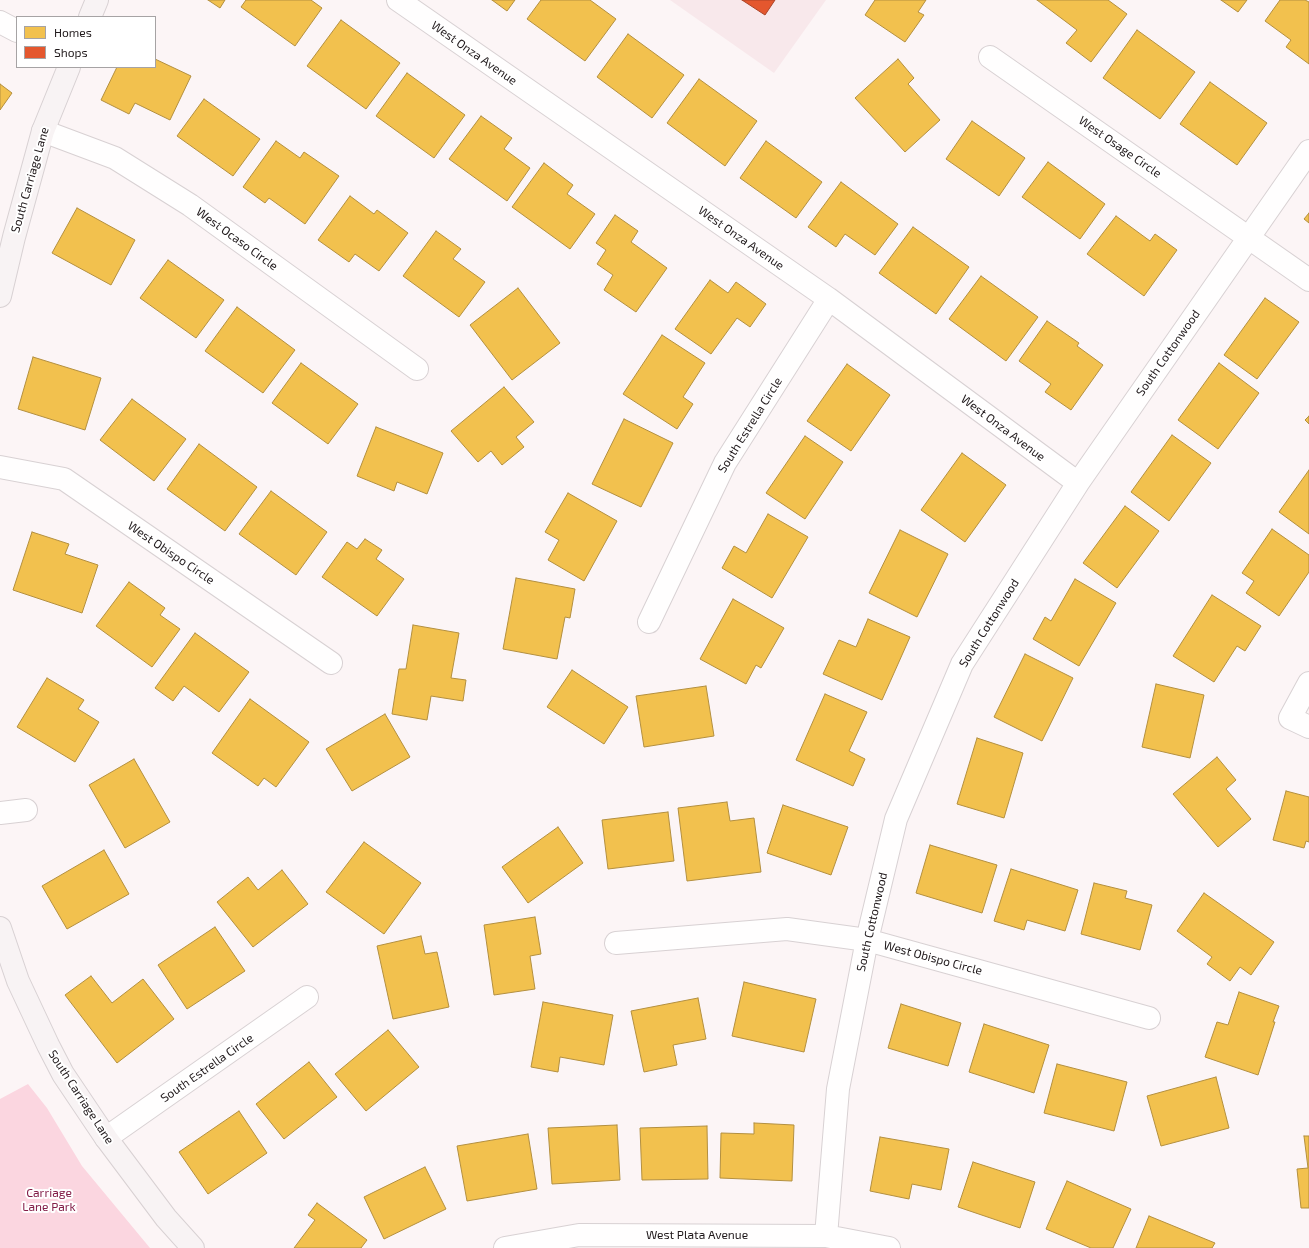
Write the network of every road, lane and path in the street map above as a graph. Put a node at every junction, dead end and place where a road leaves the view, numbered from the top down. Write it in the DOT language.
graph roads {
  1 [pos="97,0"];
  2 [pos="398,0"];
  3 [pos="90,16"];
  4 [pos="0,22"];
  5 [pos="16,30"];
  6 [pos="990,57"];
  7 [pos="69,68"];
  8 [pos="44,131"];
  9 [pos="1309,151"];
  10 [pos="1249,238"];
  11 [pos="1309,280"];
  12 [pos="0,296"];
  13 [pos="829,299"];
  14 [pos="417,370"];
  15 [pos="0,467"];
  16 [pos="1078,483"];
  17 [pos="649,622"];
  18 [pos="331,663"];
  19 [pos="1309,683"];
  20 [pos="1309,727"];
  21 [pos="26,810"];
  22 [pos="0,813"];
  23 [pos="2,940"];
  24 [pos="867,940"];
  25 [pos="616,943"];
  26 [pos="307,997"];
  27 [pos="1149,1018"];
  28 [pos="106,1138"];
  29 [pos="826,1236"];
  30 [pos="193,1248"];
  31 [pos="504,1248"];
  32 [pos="889,1248"];
  1 -- 3 [label="street"];
  2 -- 13 [label="street, West Onza Avenue"];
  4 -- 5 [label="street"];
  6 -- 10 [label="street, West Osage Circle"];
  7 -- 8 [label="street, South Carriage Lane"];
  8 -- 12 [label="street, South Carriage Lane"];
  8 -- 14 [label="street, West Ocaso Circle"];
  9 -- 10 [label="street, South Cottonwood"];
  10 -- 11 [label="street, West Osage Circle"];
  10 -- 16 [label="street, South Cottonwood"];
  13 -- 16 [label="street, West Onza Avenue"];
  13 -- 17 [label="street, South Estrella Circle"];
  15 -- 18 [label="street, West Obispo Circle"];
  16 -- 24 [label="street, South Cottonwood"];
  19 -- 20 [label="street"];
  21 -- 22 [label="street"];
  23 -- 28 [label="street, South Carriage Lane"];
  24 -- 25 [label="street, West Obispo Circle"];
  24 -- 27 [label="street, West Obispo Circle"];
  24 -- 29 [label="street, South Cottonwood"];
  26 -- 28 [label="street, South Estrella Circle"];
  28 -- 30 [label="street, South Carriage Lane"];
  29 -- 31 [label="street, West Plata Avenue"];
  29 -- 32 [label="street, West Plata Avenue"];
}
